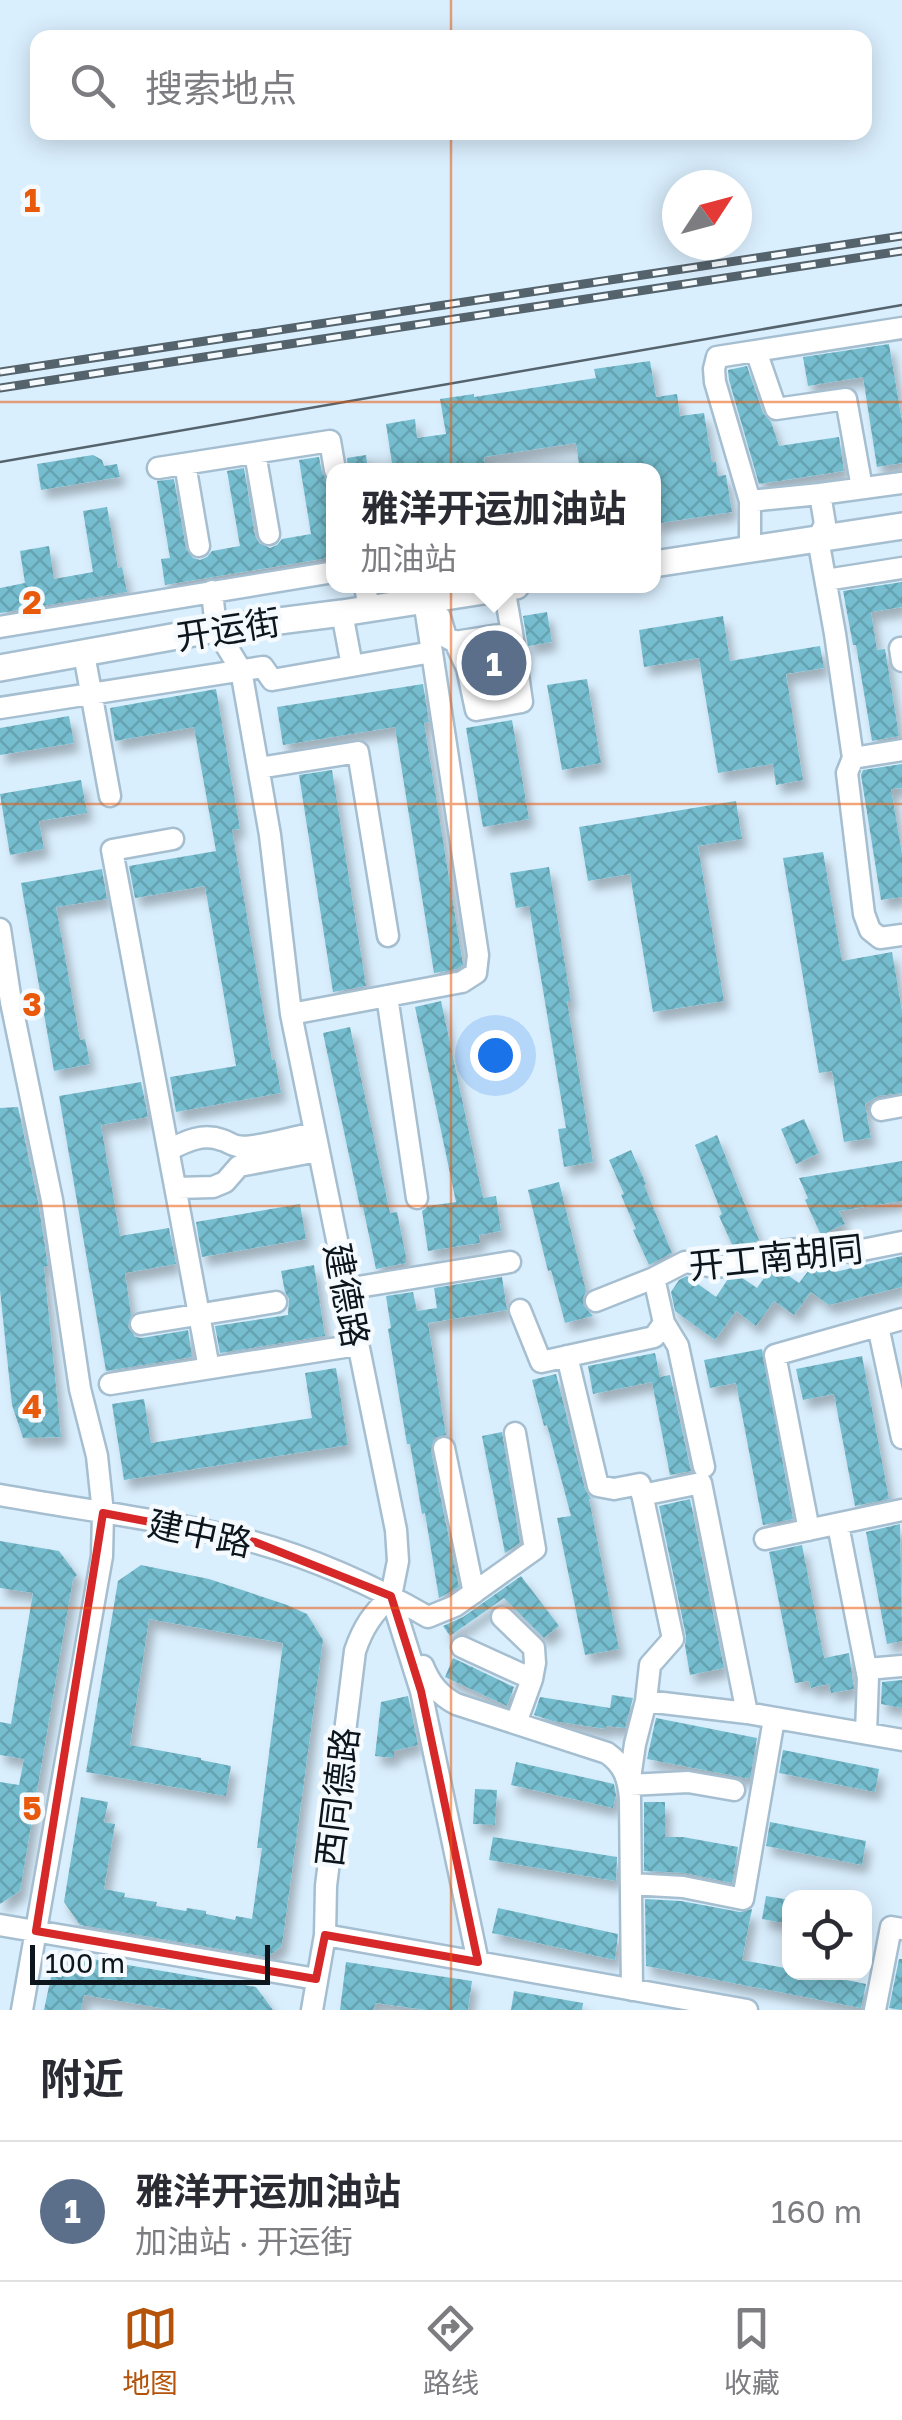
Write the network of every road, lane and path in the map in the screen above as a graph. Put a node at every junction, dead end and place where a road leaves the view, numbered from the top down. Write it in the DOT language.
graph roads {
  1 [pos="902,328"];
  2 [pos="756,351"];
  3 [pos="254,453"];
  4 [pos="334,463"];
  5 [pos="185,464"];
  6 [pos="158,468"];
  7 [pos="902,483"];
  8 [pos="862,488"];
  9 [pos="820,494"];
  10 [pos="750,500"];
  11 [pos="902,526"];
  12 [pos="269,534"];
  13 [pos="818,539"];
  14 [pos="199,546"];
  15 [pos="750,550"];
  16 [pos="661,563"];
  17 [pos="902,568"];
  18 [pos="326,574"];
  19 [pos="826,580"];
  20 [pos="212,590"];
  21 [pos="467,593"];
  22 [pos="510,593"];
  23 [pos="367,597"];
  24 [pos="424,600"];
  25 [pos="342,613"];
  26 [pos="0,628"];
  27 [pos="216,629"];
  28 [pos="512,634"];
  29 [pos="455,642"];
  30 [pos="902,648"];
  31 [pos="432,652"];
  32 [pos="84,654"];
  33 [pos="902,660"];
  34 [pos="352,666"];
  35 [pos="0,668"];
  36 [pos="241,670"];
  37 [pos="92,694"];
  38 [pos="0,708"];
  39 [pos="902,750"];
  40 [pos="853,758"];
  41 [pos="258,768"];
  42 [pos="110,796"];
  43 [pos="173,839"];
  44 [pos="0,929"];
  45 [pos="902,935"];
  46 [pos="388,936"];
  47 [pos="388,996"];
  48 [pos="290,1014"];
  49 [pos="316,1142"];
  50 [pos="170,1150"];
  51 [pos="177,1188"];
  52 [pos="417,1198"];
  53 [pos="902,1242"];
  54 [pos="510,1262"];
  55 [pos="654,1278"];
  56 [pos="346,1289"];
  57 [pos="596,1300"];
  58 [pos="276,1302"];
  59 [pos="520,1310"];
  60 [pos="200,1314"];
  61 [pos="902,1319"];
  62 [pos="664,1323"];
  63 [pos="141,1324"];
  64 [pos="878,1326"];
  65 [pos="357,1345"];
  66 [pos="567,1356"];
  67 [pos="209,1368"];
  68 [pos="110,1384"];
  69 [pos="515,1433"];
  70 [pos="902,1438"];
  71 [pos="444,1448"];
  72 [pos="704,1467"];
  73 [pos="0,1495"];
  74 [pos="642,1495"];
  75 [pos="902,1510"];
  76 [pos="102,1514"];
  77 [pos="838,1525"];
  78 [pos="809,1530"];
  79 [pos="766,1538"];
  80 [pos="474,1593"];
  81 [pos="392,1596"];
  82 [pos="502,1616"];
  83 [pos="462,1647"];
  84 [pos="902,1666"];
  85 [pos="866,1668"];
  86 [pos="532,1679"];
  87 [pos="646,1701"];
  88 [pos="747,1713"];
  89 [pos="774,1718"];
  90 [pos="516,1724"];
  91 [pos="866,1733"];
  92 [pos="902,1740"];
  93 [pos="628,1786"];
  94 [pos="734,1790"];
  95 [pos="631,1884"];
  96 [pos="0,1924"];
  97 [pos="902,1929"];
  98 [pos="36,1931"];
  99 [pos="325,1935"];
  100 [pos="478,1962"];
  101 [pos="316,1980"];
  102 [pos="632,1990"];
  103 [pos="22,2010"];
  104 [pos="312,2010"];
  105 [pos="747,2010"];
  106 [pos="875,2010"];
  1 -- 2 [label="street"];
  2 -- 8 [label="street"];
  2 -- 10 [label="street"];
  3 -- 4 [label="street"];
  3 -- 5 [label="street"];
  3 -- 12 [label="street"];
  5 -- 6 [label="street"];
  5 -- 14 [label="street"];
  7 -- 8 [label="street"];
  8 -- 9 [label="street"];
  9 -- 10 [label="street"];
  9 -- 13 [label="street"];
  10 -- 15 [label="street"];
  11 -- 13 [label="main road"];
  13 -- 15 [label="main road"];
  13 -- 19 [label="street"];
  15 -- 16 [label="main road"];
  17 -- 19 [label="street"];
  18 -- 20 [label="street"];
  19 -- 40 [label="street"];
  20 -- 26 [label="street"];
  20 -- 27 [label="street"];
  21 -- 24 [label="main road, 开运街"];
  22 -- 28 [label="street"];
  23 -- 24 [label="main road, 开运街"];
  23 -- 25 [label="main road, 开运街"];
  24 -- 29 [label="street"];
  24 -- 31 [label="street"];
  25 -- 27 [label="main road, 开运街"];
  25 -- 34 [label="street"];
  27 -- 32 [label="main road, 开运街"];
  27 -- 36 [label="street, 建德路"];
  28 -- 29 [label="street"];
  28 -- 29 [label="street"];
  30 -- 33 [label="street"];
  31 -- 34 [label="street"];
  31 -- 47 [label="street"];
  32 -- 35 [label="main road, 开运街"];
  32 -- 37 [label="street"];
  34 -- 36 [label="street"];
  36 -- 37 [label="street"];
  36 -- 41 [label="street, 建德路"];
  37 -- 38 [label="street"];
  37 -- 42 [label="street"];
  39 -- 40 [label="street"];
  40 -- 45 [label="street"];
  41 -- 46 [label="street"];
  41 -- 48 [label="street, 建德路"];
  43 -- 50 [label="street"];
  44 -- 76 [label="street"];
  47 -- 48 [label="street"];
  47 -- 52 [label="street"];
  48 -- 49 [label="street, 建德路"];
  49 -- 50 [label="street"];
  49 -- 51 [label="street"];
  49 -- 56 [label="street, 建德路"];
  50 -- 51 [label="street"];
  51 -- 60 [label="street"];
  53 -- 55 [label="street, 开工南胡同"];
  54 -- 56 [label="street"];
  55 -- 57 [label="street, 开工南胡同"];
  55 -- 62 [label="street"];
  56 -- 65 [label="street, 建德路"];
  58 -- 60 [label="street"];
  59 -- 66 [label="street"];
  60 -- 63 [label="street"];
  60 -- 67 [label="street"];
  61 -- 64 [label="street"];
  62 -- 66 [label="street"];
  62 -- 72 [label="street"];
  64 -- 70 [label="street"];
  64 -- 78 [label="street"];
  65 -- 67 [label="street"];
  65 -- 81 [label="street, 建德路"];
  66 -- 74 [label="street"];
  67 -- 68 [label="street"];
  69 -- 80 [label="street"];
  71 -- 80 [label="street"];
  73 -- 76 [label="street, 建中路"];
  74 -- 87 [label="street"];
  74 -- 88 [label="street"];
  75 -- 77 [label="street"];
  76 -- 81 [label="street, 建中路"];
  76 -- 98 [label="street"];
  77 -- 78 [label="street"];
  77 -- 85 [label="street"];
  78 -- 79 [label="street"];
  80 -- 81 [label="street, 建中路"];
  81 -- 90 [label="street"];
  81 -- 99 [label="street, 西同德路"];
  81 -- 100 [label="street, 建德路"];
  82 -- 86 [label="street"];
  83 -- 86 [label="street"];
  84 -- 85 [label="street"];
  85 -- 91 [label="street"];
  86 -- 90 [label="street"];
  87 -- 88 [label="street"];
  87 -- 93 [label="street"];
  88 -- 89 [label="street"];
  89 -- 91 [label="street"];
  89 -- 95 [label="street"];
  90 -- 93 [label="street"];
  91 -- 92 [label="street"];
  93 -- 94 [label="street"];
  93 -- 95 [label="street"];
  95 -- 102 [label="street"];
  96 -- 98 [label="street"];
  97 -- 106 [label="street"];
  98 -- 101 [label="street"];
  98 -- 103 [label="street"];
  99 -- 100 [label="street"];
  99 -- 101 [label="street, 西同德路"];
  100 -- 102 [label="street"];
  101 -- 104 [label="street, 西同德路"];
  102 -- 105 [label="street"];
}
